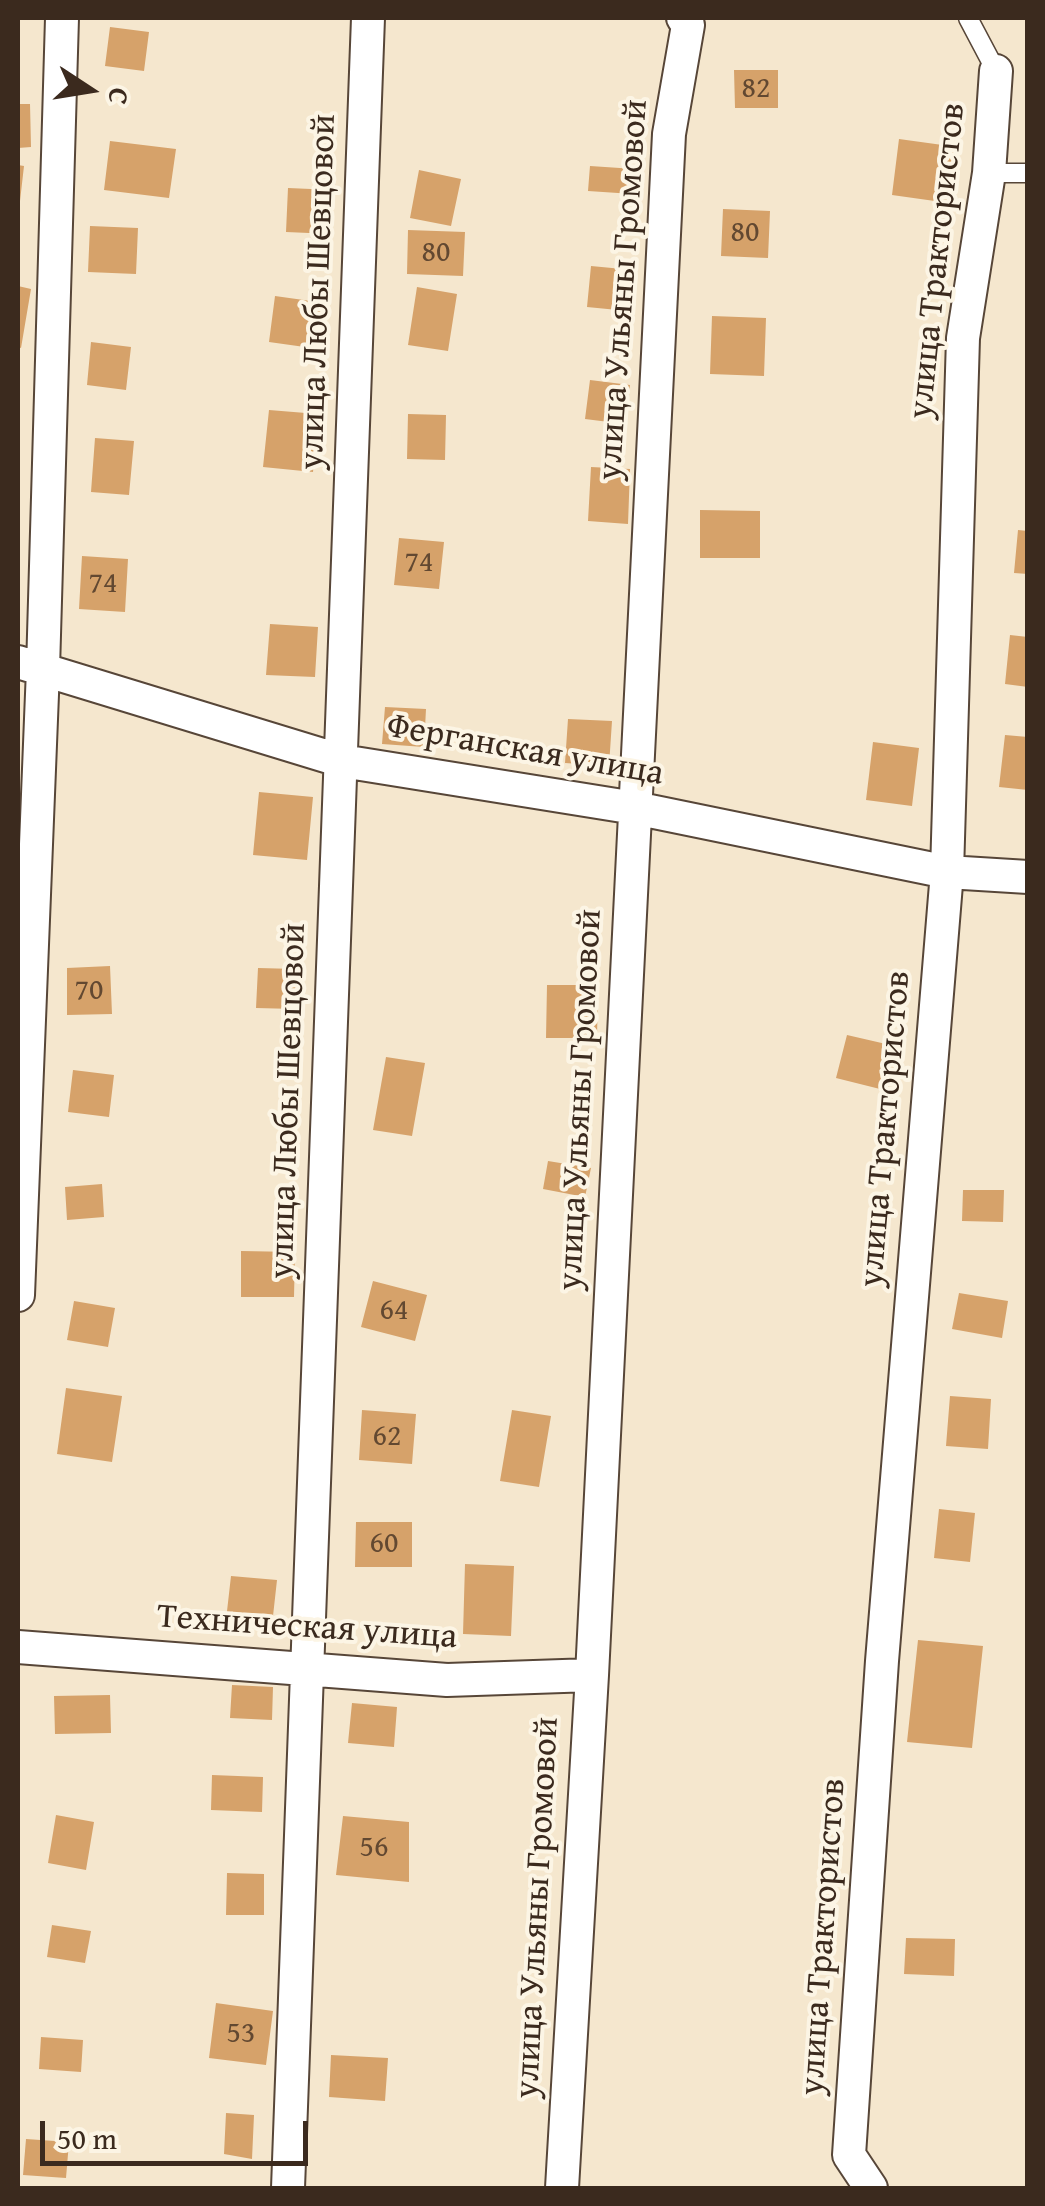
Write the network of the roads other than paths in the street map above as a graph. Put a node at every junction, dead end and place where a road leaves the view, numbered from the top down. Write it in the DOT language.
graph roads {
  1 [pos="62,18"];
  2 [pos="368,18"];
  3 [pos="682,18"];
  4 [pos="968,18"];
  5 [pos="996,71"];
  6 [pos="989,173"];
  7 [pos="1028,173"];
  8 [pos="30,666"];
  9 [pos="342,761"];
  10 [pos="635,808"];
  11 [pos="947,872"];
  12 [pos="1028,878"];
  13 [pos="18,1295"];
  14 [pos="18,1647"];
  15 [pos="306,1670"];
  16 [pos="592,1675"];
  17 [pos="288,2188"];
  18 [pos="562,2188"];
  19 [pos="871,2188"];
  1 -- 8 [label="street"];
  2 -- 9 [label="street, улица Любы Шевцовой"];
  3 -- 10 [label="street, улица Ульяны Громовой"];
  4 -- 5 [label="lane"];
  5 -- 6 [label="street, улица Трактористов"];
  6 -- 7 [label="lane"];
  6 -- 11 [label="street, улица Трактористов"];
  8 -- 9 [label="street, Ферганская улица"];
  8 -- 13 [label="street"];
  9 -- 10 [label="street, Ферганская улица"];
  9 -- 15 [label="street, улица Любы Шевцовой"];
  10 -- 11 [label="street, Ферганская улица"];
  10 -- 16 [label="street, улица Ульяны Громовой"];
  11 -- 12 [label="street, Ферганская улица"];
  11 -- 19 [label="street, улица Трактористов"];
  14 -- 15 [label="street, Техническая улица"];
  15 -- 16 [label="street, Техническая улица"];
  15 -- 17 [label="street, улица Любы Шевцовой"];
  16 -- 18 [label="street, улица Ульяны Громовой"];
}
